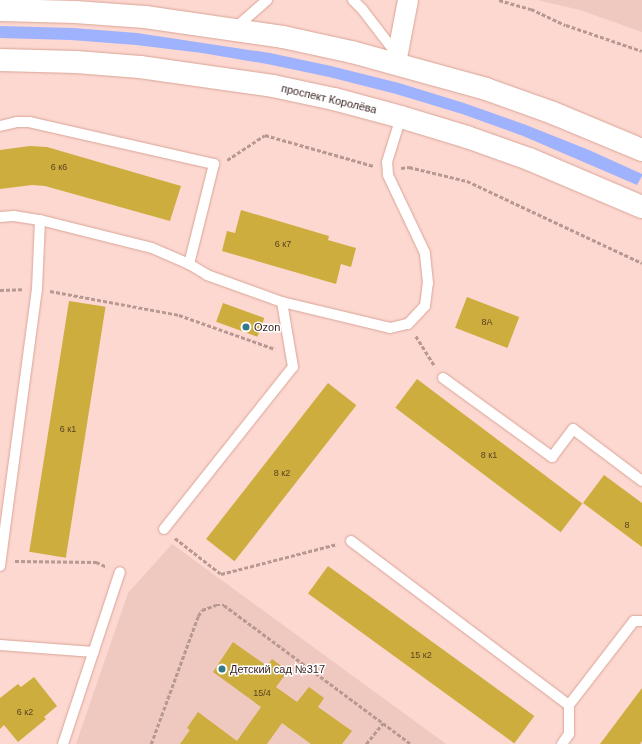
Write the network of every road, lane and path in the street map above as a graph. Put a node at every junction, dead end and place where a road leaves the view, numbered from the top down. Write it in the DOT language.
graph roads {
  1 [pos="267,0"];
  2 [pos="353,0"];
  3 [pos="408,0"];
  4 [pos="499,0"];
  5 [pos="22,5"];
  6 [pos="0,10"];
  7 [pos="234,29"];
  8 [pos="642,51"];
  9 [pos="397,59"];
  10 [pos="0,60"];
  11 [pos="401,117"];
  12 [pos="0,126"];
  13 [pos="642,150"];
  14 [pos="214,164"];
  15 [pos="387,168"];
  16 [pos="642,207"];
  17 [pos="0,217"];
  18 [pos="40,220"];
  19 [pos="642,263"];
  20 [pos="189,264"];
  21 [pos="37,289"];
  22 [pos="0,290"];
  23 [pos="282,302"];
  24 [pos="408,324"];
  25 [pos="291,354"];
  26 [pos="443,378"];
  27 [pos="642,480"];
  28 [pos="164,529"];
  29 [pos="351,541"];
  30 [pos="1,563"];
  31 [pos="120,572"];
  32 [pos="642,621"];
  33 [pos="0,645"];
  34 [pos="94,652"];
  35 [pos="569,705"];
  36 [pos="382,723"];
  37 [pos="63,744"];
  38 [pos="151,744"];
  39 [pos="366,744"];
  40 [pos="411,744"];
  41 [pos="562,744"];
  1 -- 7 [label="lane"];
  2 -- 9 [label="lane"];
  3 -- 9 [label="street"];
  4 -- 8 [label="path"];
  5 -- 6 [label="main road"];
  5 -- 7 [label="main road"];
  7 -- 9 [label="main road"];
  9 -- 13 [label="main road"];
  10 -- 11 [label="main road, проспект Королёва"];
  11 -- 15 [label="lane"];
  11 -- 16 [label="main road, проспект Королёва"];
  12 -- 14 [label="lane"];
  14 -- 15 [label="path"];
  14 -- 20 [label="lane"];
  15 -- 19 [label="path"];
  15 -- 24 [label="lane"];
  17 -- 18 [label="lane"];
  18 -- 20 [label="lane"];
  18 -- 21 [label="lane"];
  20 -- 23 [label="lane"];
  21 -- 22 [label="path"];
  21 -- 25 [label="path"];
  21 -- 30 [label="lane"];
  23 -- 24 [label="lane"];
  23 -- 25 [label="lane"];
  24 -- 26 [label="path"];
  25 -- 28 [label="lane"];
  26 -- 27 [label="lane"];
  28 -- 29 [label="path"];
  29 -- 35 [label="lane"];
  30 -- 31 [label="path"];
  31 -- 34 [label="lane"];
  32 -- 35 [label="lane"];
  33 -- 34 [label="lane"];
  34 -- 37 [label="lane"];
  35 -- 41 [label="lane"];
  36 -- 38 [label="path"];
  36 -- 39 [label="path"];
  36 -- 40 [label="path"];
}
